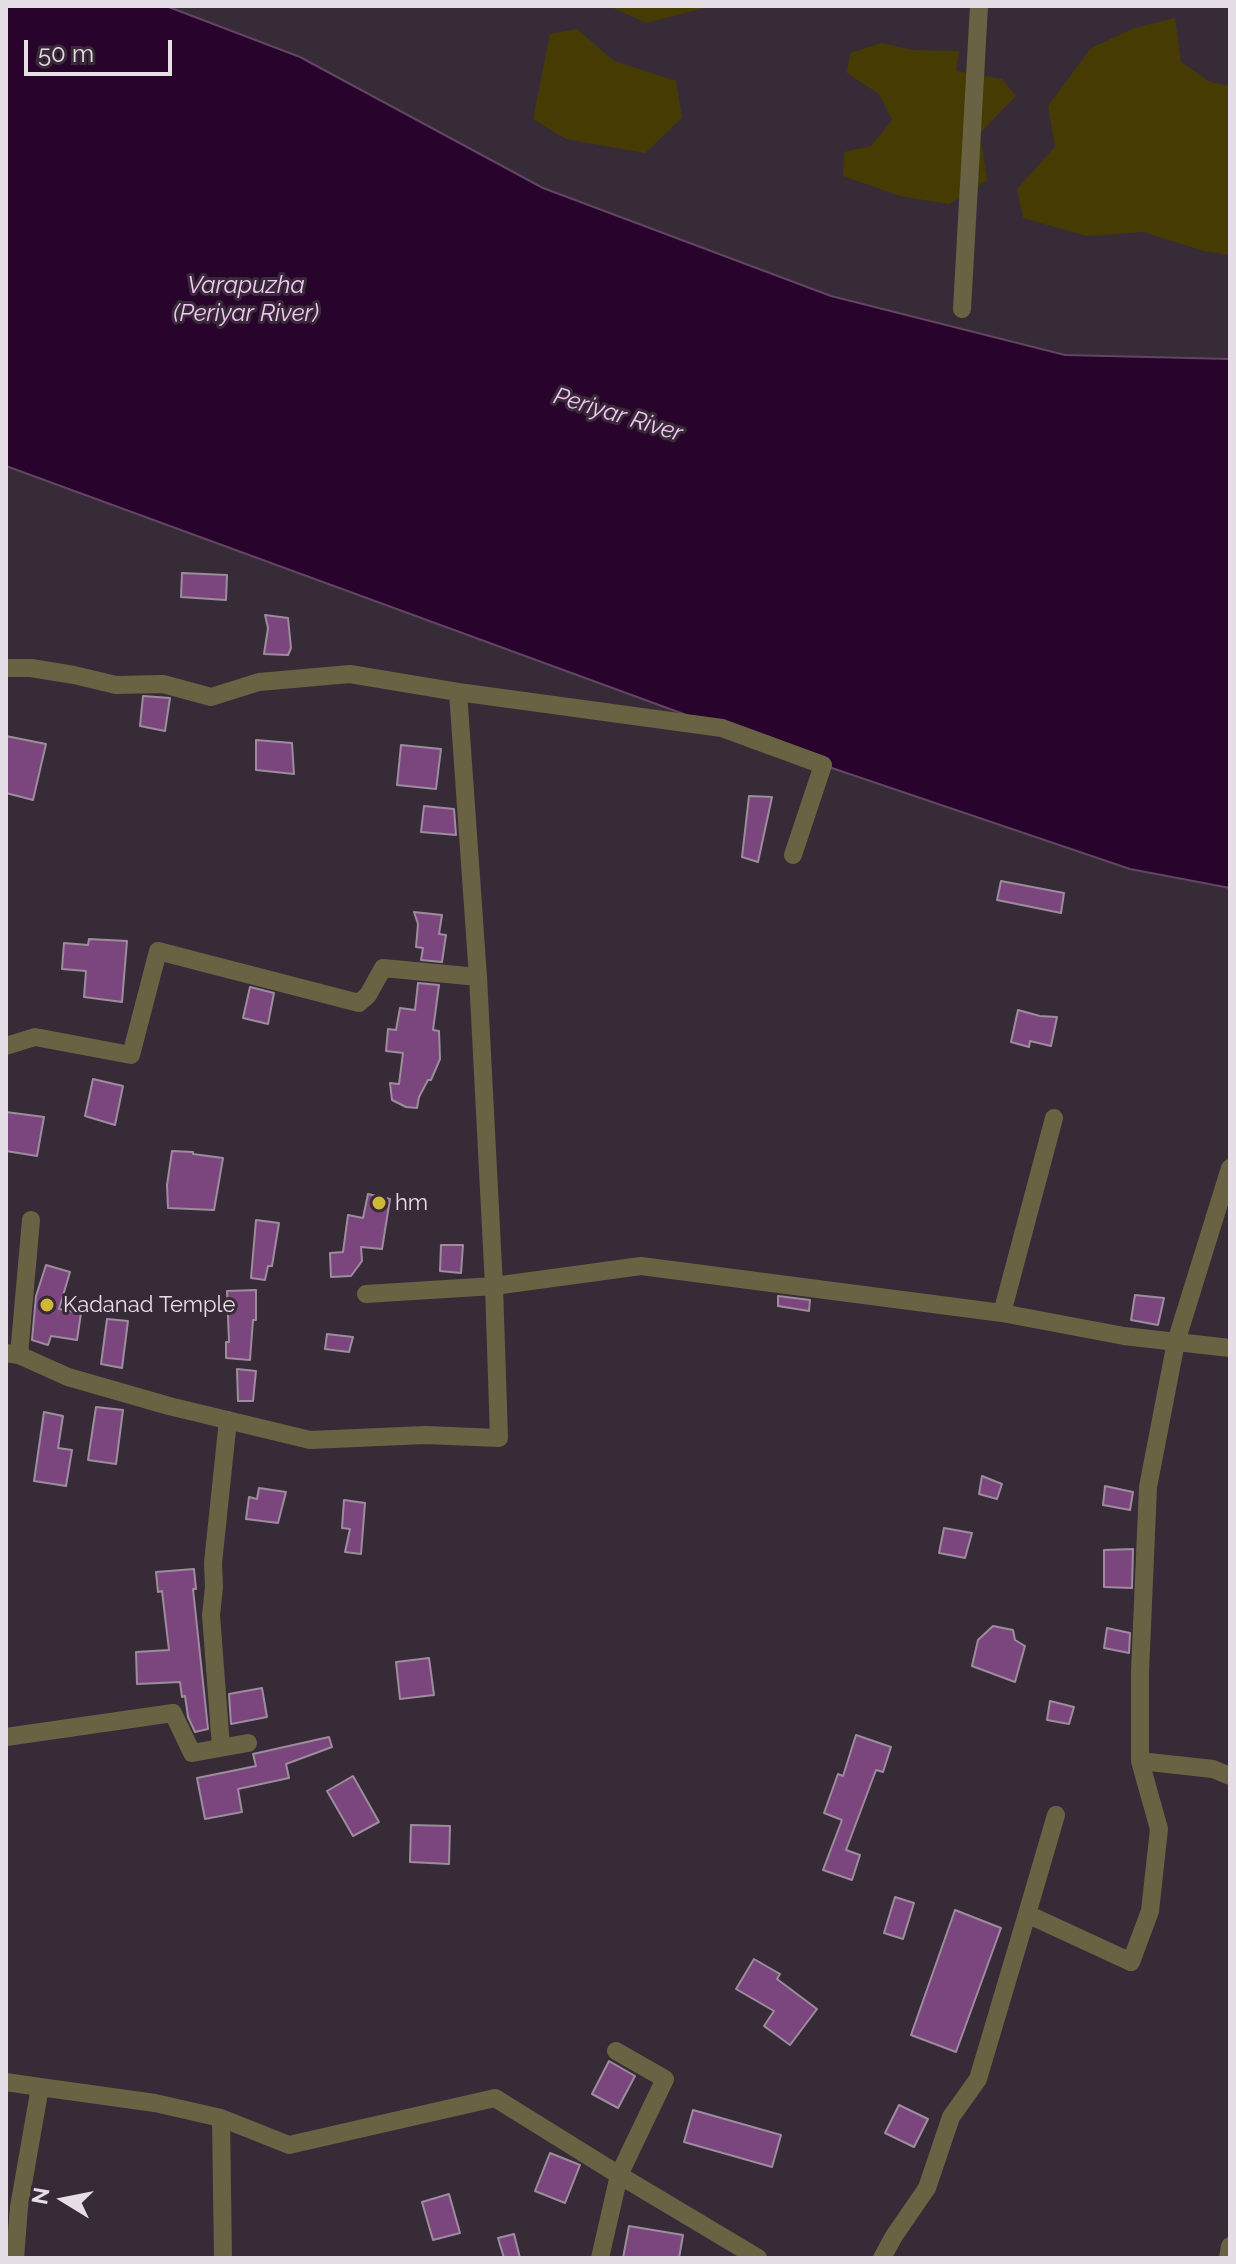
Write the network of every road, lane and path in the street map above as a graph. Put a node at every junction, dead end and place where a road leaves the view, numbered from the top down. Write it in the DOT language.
graph roads {
  1 [pos="979,6"];
  2 [pos="962,309"];
  3 [pos="6,668"];
  4 [pos="458,692"];
  5 [pos="793,855"];
  6 [pos="478,977"];
  7 [pos="6,1046"];
  8 [pos="1054,1118"];
  9 [pos="1230,1168"];
  10 [pos="31,1220"];
  11 [pos="494,1286"];
  12 [pos="366,1294"];
  13 [pos="1002,1313"];
  14 [pos="1176,1342"];
  15 [pos="1230,1348"];
  16 [pos="13,1354"];
  17 [pos="228,1420"];
  18 [pos="6,1737"];
  19 [pos="248,1743"];
  20 [pos="221,1747"];
  21 [pos="1140,1761"];
  22 [pos="1230,1776"];
  23 [pos="1056,1815"];
  24 [pos="1027,1914"];
  25 [pos="616,2051"];
  26 [pos="6,2082"];
  27 [pos="40,2087"];
  28 [pos="221,2118"];
  29 [pos="619,2175"];
  30 [pos="1230,2246"];
  31 [pos="15,2258"];
  32 [pos="223,2258"];
  33 [pos="600,2258"];
  34 [pos="758,2258"];
  35 [pos="882,2258"];
  36 [pos="1228,2258"];
  1 -- 2 [label="street"];
  3 -- 4 [label="street"];
  4 -- 5 [label="street"];
  4 -- 6 [label="street"];
  6 -- 7 [label="street"];
  6 -- 11 [label="street"];
  8 -- 13 [label="street"];
  9 -- 14 [label="street"];
  10 -- 16 [label="street"];
  11 -- 12 [label="street"];
  11 -- 13 [label="street"];
  11 -- 17 [label="street"];
  13 -- 14 [label="street"];
  14 -- 15 [label="street"];
  14 -- 21 [label="street"];
  16 -- 17 [label="street"];
  17 -- 20 [label="street"];
  18 -- 20 [label="street"];
  19 -- 20 [label="street"];
  21 -- 22 [label="street"];
  21 -- 24 [label="street"];
  23 -- 24 [label="street"];
  24 -- 35 [label="street"];
  25 -- 29 [label="street"];
  26 -- 27 [label="street"];
  27 -- 28 [label="street"];
  27 -- 31 [label="street"];
  28 -- 29 [label="street"];
  28 -- 32 [label="street"];
  29 -- 33 [label="street"];
  29 -- 34 [label="street"];
  30 -- 36 [label="street"];
}
